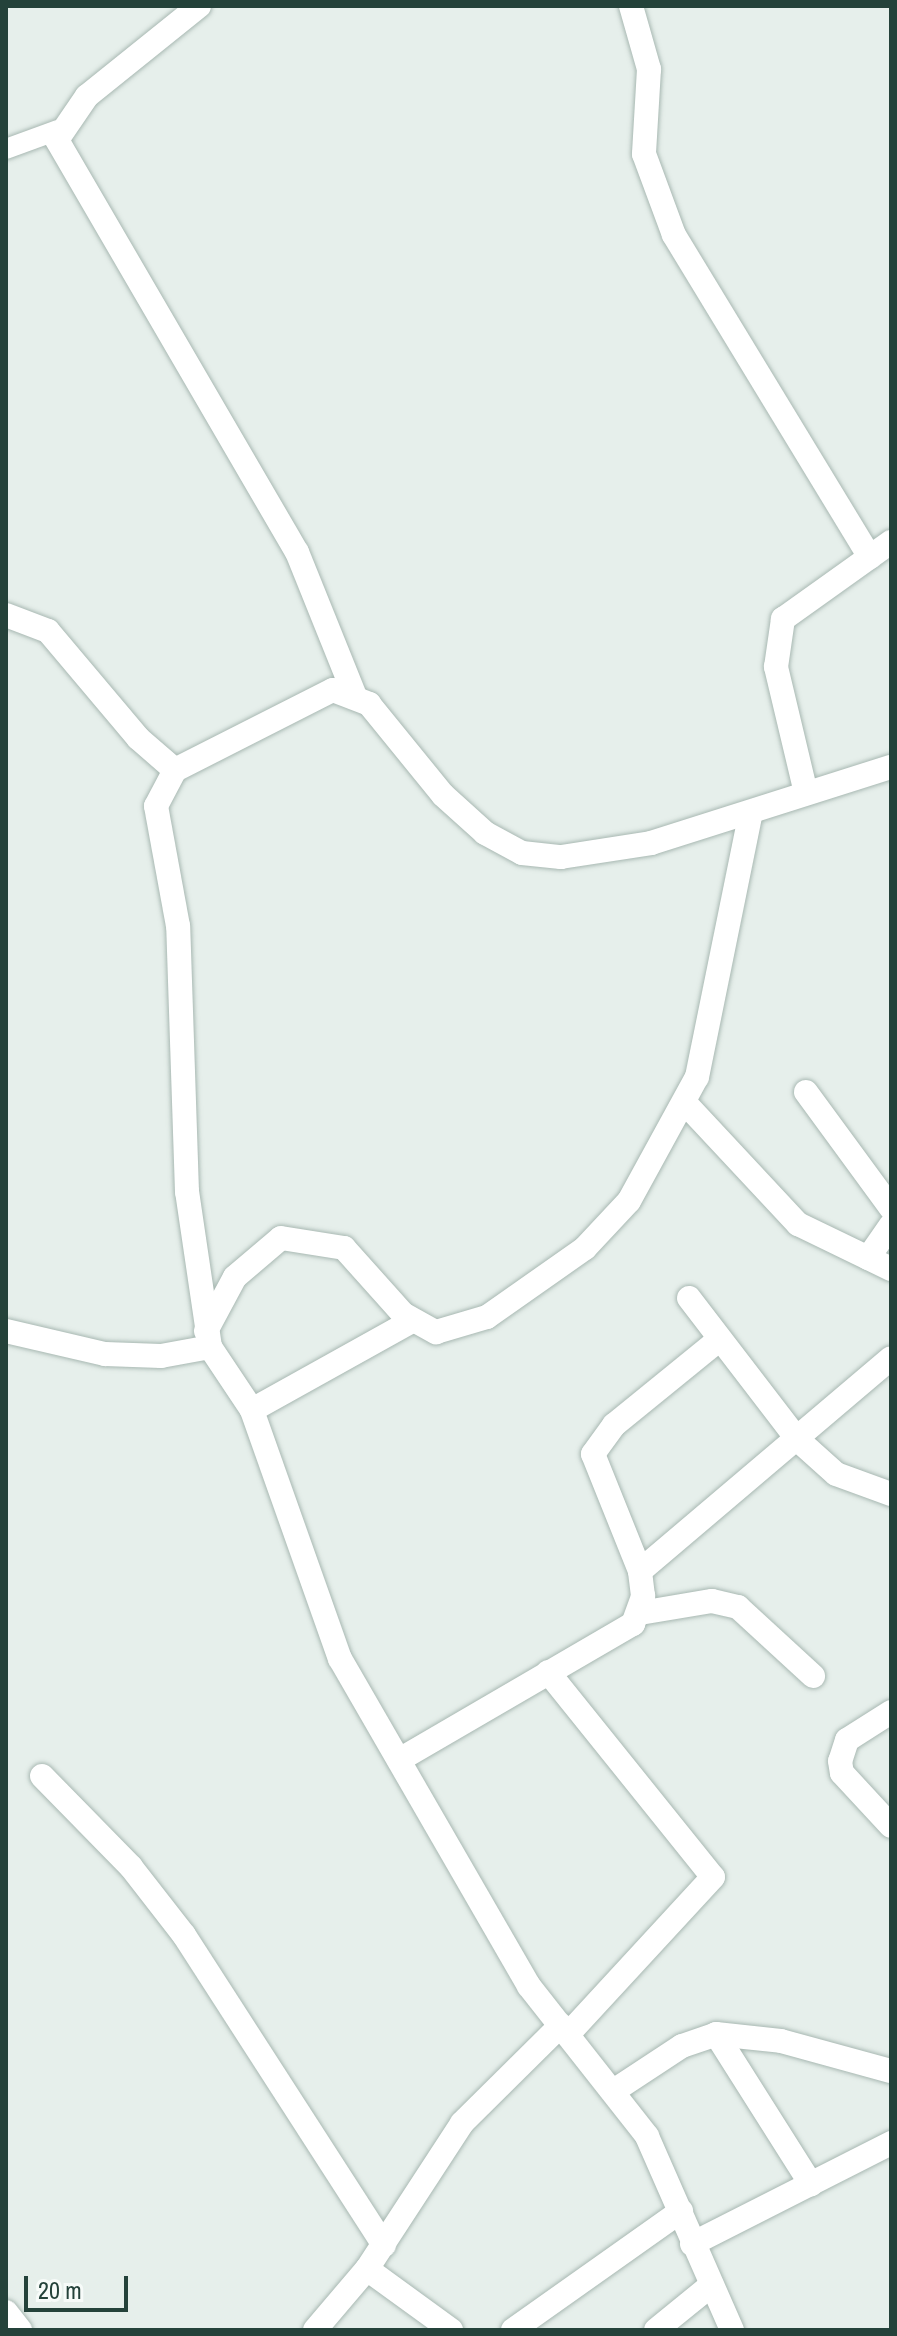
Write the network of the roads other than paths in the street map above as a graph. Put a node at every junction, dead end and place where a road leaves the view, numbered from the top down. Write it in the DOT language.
graph roads {
  1 [pos="199,6"];
  2 [pos="631,6"];
  3 [pos="58,130"];
  4 [pos="6,149"];
  5 [pos="891,542"];
  6 [pos="870,557"];
  7 [pos="6,615"];
  8 [pos="354,694"];
  9 [pos="891,767"];
  10 [pos="175,770"];
  11 [pos="806,793"];
  12 [pos="751,812"];
  13 [pos="806,1092"];
  14 [pos="685,1103"];
  15 [pos="891,1208"];
  16 [pos="891,1225"];
  17 [pos="868,1258"];
  18 [pos="891,1269"];
  19 [pos="689,1298"];
  20 [pos="412,1321"];
  21 [pos="6,1331"];
  22 [pos="208,1339"];
  23 [pos="720,1339"];
  24 [pos="891,1358"];
  25 [pos="252,1410"];
  26 [pos="797,1439"];
  27 [pos="891,1494"];
  28 [pos="640,1571"];
  29 [pos="640,1613"];
  30 [pos="548,1672"];
  31 [pos="813,1676"];
  32 [pos="891,1712"];
  33 [pos="399,1760"];
  34 [pos="42,1776"];
  35 [pos="891,1826"];
  36 [pos="565,2029"];
  37 [pos="716,2034"];
  38 [pos="891,2071"];
  39 [pos="615,2090"];
  40 [pos="891,2143"];
  41 [pos="811,2184"];
  42 [pos="681,2211"];
  43 [pos="692,2244"];
  44 [pos="384,2245"];
  45 [pos="367,2269"];
  46 [pos="709,2287"];
  47 [pos="6,2312"];
  48 [pos="20,2330"];
  49 [pos="315,2330"];
  50 [pos="451,2330"];
  51 [pos="513,2330"];
  52 [pos="656,2330"];
  53 [pos="732,2330"];
  1 -- 3 [label="street"];
  2 -- 6 [label="street"];
  3 -- 4 [label="lane"];
  3 -- 8 [label="street"];
  5 -- 6 [label="street"];
  6 -- 11 [label="street"];
  7 -- 10 [label="street"];
  8 -- 10 [label="street"];
  8 -- 12 [label="street"];
  9 -- 11 [label="street"];
  10 -- 22 [label="street"];
  11 -- 12 [label="street"];
  12 -- 14 [label="street"];
  13 -- 15 [label="street"];
  14 -- 17 [label="street"];
  14 -- 20 [label="street"];
  16 -- 17 [label="street"];
  17 -- 18 [label="street"];
  19 -- 23 [label="street"];
  20 -- 22 [label="street"];
  20 -- 25 [label="street"];
  21 -- 22 [label="street"];
  22 -- 25 [label="street"];
  23 -- 26 [label="street"];
  23 -- 28 [label="street"];
  24 -- 26 [label="street"];
  25 -- 33 [label="street"];
  26 -- 27 [label="street"];
  26 -- 28 [label="street"];
  28 -- 29 [label="street"];
  29 -- 30 [label="street"];
  29 -- 31 [label="street"];
  30 -- 33 [label="street"];
  30 -- 36 [label="street"];
  32 -- 35 [label="street"];
  33 -- 36 [label="street"];
  34 -- 44 [label="street"];
  36 -- 39 [label="street"];
  36 -- 44 [label="street"];
  37 -- 38 [label="street"];
  37 -- 39 [label="street"];
  37 -- 41 [label="street"];
  39 -- 42 [label="street"];
  40 -- 41 [label="street"];
  41 -- 43 [label="street"];
  42 -- 43 [label="street"];
  42 -- 51 [label="street"];
  43 -- 46 [label="street"];
  44 -- 45 [label="street"];
  45 -- 49 [label="street"];
  45 -- 50 [label="street"];
  46 -- 52 [label="street"];
  46 -- 53 [label="street"];
  47 -- 48 [label="street"];
}
